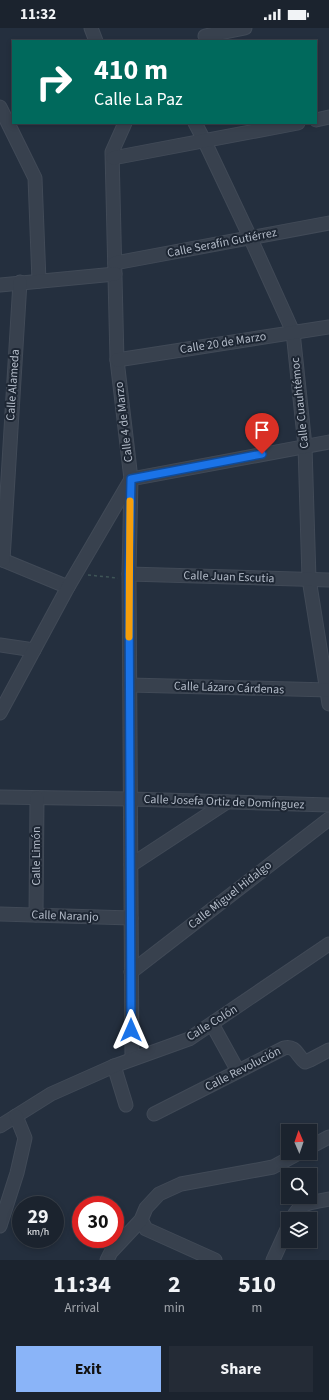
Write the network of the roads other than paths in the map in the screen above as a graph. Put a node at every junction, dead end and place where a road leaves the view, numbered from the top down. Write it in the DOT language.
graph roads {
  1 [pos="91,28"];
  2 [pos="245,28"];
  3 [pos="205,35"];
  4 [pos="96,40"];
  5 [pos="6,111"];
  6 [pos="329,117"];
  7 [pos="317,120"];
  8 [pos="125,124"];
  9 [pos="195,124"];
  10 [pos="292,124"];
  11 [pos="204,140"];
  12 [pos="112,158"];
  13 [pos="329,223"];
  14 [pos="250,237"];
  15 [pos="115,269"];
  16 [pos="39,281"];
  17 [pos="20,282"];
  18 [pos="0,285"];
  19 [pos="329,326"];
  20 [pos="293,332"];
  21 [pos="117,360"];
  22 [pos="329,442"];
  23 [pos="305,446"];
  24 [pos="131,479"];
  25 [pos="1,559"];
  26 [pos="129,574"];
  27 [pos="309,580"];
  28 [pos="329,580"];
  29 [pos="68,587"];
  30 [pos="0,645"];
  31 [pos="34,650"];
  32 [pos="130,685"];
  33 [pos="327,690"];
  34 [pos="329,704"];
  35 [pos="0,713"];
  36 [pos="0,797"];
  37 [pos="37,798"];
  38 [pos="130,799"];
  39 [pos="227,802"];
  40 [pos="329,805"];
  41 [pos="329,819"];
  42 [pos="131,865"];
  43 [pos="0,914"];
  44 [pos="36,915"];
  45 [pos="131,918"];
  46 [pos="329,944"];
  47 [pos="131,972"];
  48 [pos="212,1024"];
  49 [pos="329,1050"];
  50 [pos="132,1059"];
  51 [pos="114,1066"];
  52 [pos="238,1071"];
  53 [pos="126,1105"];
  54 [pos="154,1114"];
  55 [pos="16,1116"];
  56 [pos="0,1126"];
  57 [pos="329,1138"];
  58 [pos="317,1144"];
  59 [pos="286,1160"];
  60 [pos="329,1199"];
  61 [pos="317,1202"];
  62 [pos="304,1204"];
  63 [pos="314,1204"];
  64 [pos="329,1210"];
  65 [pos="295,1212"];
  66 [pos="141,1220"];
  67 [pos="0,1226"];
  68 [pos="281,1242"];
  69 [pos="107,1260"];
  70 [pos="215,1260"];
  71 [pos="273,1260"];
  1 -- 4 [label="street"];
  2 -- 3 [label="street"];
  5 -- 16 [label="street"];
  6 -- 7 [label="street"];
  8 -- 12 [label="street, Calle 4 de Marzo"];
  9 -- 11 [label="street, Calle Cuauhtémoc"];
  10 -- 11 [label="street"];
  11 -- 12 [label="street"];
  11 -- 14 [label="street, Calle Cuauhtémoc"];
  12 -- 15 [label="street, Calle 4 de Marzo"];
  13 -- 14 [label="street, Calle Serafín Gutiérrez"];
  14 -- 15 [label="street, Calle Serafín Gutiérrez"];
  14 -- 20 [label="street, Calle Cuauhtémoc"];
  15 -- 16 [label="street, Calle Serafín Gutiérrez"];
  15 -- 21 [label="street, Calle 4 de Marzo"];
  16 -- 17 [label="street, Calle Serafín Gutiérrez"];
  17 -- 18 [label="street, Calle Serafín Gutiérrez"];
  17 -- 25 [label="street, Calle Alameda"];
  19 -- 20 [label="street, Calle 20 de Marzo"];
  20 -- 21 [label="street, Calle 20 de Marzo"];
  20 -- 23 [label="street, Calle Cuauhtémoc"];
  21 -- 24 [label="street, Calle 4 de Marzo"];
  22 -- 23 [label="street"];
  23 -- 24 [label="street"];
  23 -- 27 [label="street, Calle Cuauhtémoc"];
  24 -- 26 [label="street"];
  24 -- 29 [label="street, Calle 4 de Marzo"];
  25 -- 29 [label="street"];
  26 -- 27 [label="street, Calle Juan Escutia"];
  26 -- 32 [label="street"];
  27 -- 28 [label="street, Calle Juan Escutia"];
  27 -- 33 [label="street, Calle Cuauhtémoc"];
  29 -- 31 [label="street, Calle 4 de Marzo"];
  30 -- 31 [label="street"];
  31 -- 35 [label="street, Calle 4 de Marzo"];
  32 -- 33 [label="street, Calle Lázaro Cárdenas"];
  32 -- 38 [label="street"];
  33 -- 34 [label="street, Calle Cuauhtémoc"];
  36 -- 37 [label="street, Calle Josefa Ortiz de Domínguez"];
  37 -- 38 [label="street, Calle Josefa Ortiz de Domínguez"];
  37 -- 44 [label="street, Calle Limón"];
  38 -- 39 [label="street, Calle Josefa Ortiz de Domínguez"];
  38 -- 42 [label="street"];
  39 -- 40 [label="street, Calle Josefa Ortiz de Domínguez"];
  39 -- 42 [label="street"];
  41 -- 47 [label="street, Calle Miguel Hidalgo"];
  42 -- 45 [label="street"];
  43 -- 44 [label="street, Calle Naranjo"];
  44 -- 45 [label="street, Calle Naranjo"];
  45 -- 47 [label="street"];
  46 -- 48 [label="street, Calle Colón"];
  47 -- 50 [label="street"];
  48 -- 50 [label="street, Calle Colón"];
  48 -- 52 [label="street"];
  49 -- 52 [label="street, Calle Revolución"];
  50 -- 51 [label="street, Calle Colón"];
  51 -- 53 [label="street"];
  51 -- 55 [label="street, Calle Colón"];
  52 -- 54 [label="street, Calle Revolución"];
  55 -- 56 [label="street, Calle Colón"];
  55 -- 67 [label="street"];
  57 -- 58 [label="street"];
  59 -- 66 [label="street"];
  60 -- 61 [label="street"];
  62 -- 65 [label="street"];
  63 -- 64 [label="street"];
  66 -- 69 [label="street"];
  66 -- 70 [label="street"];
  68 -- 71 [label="street"];
}
